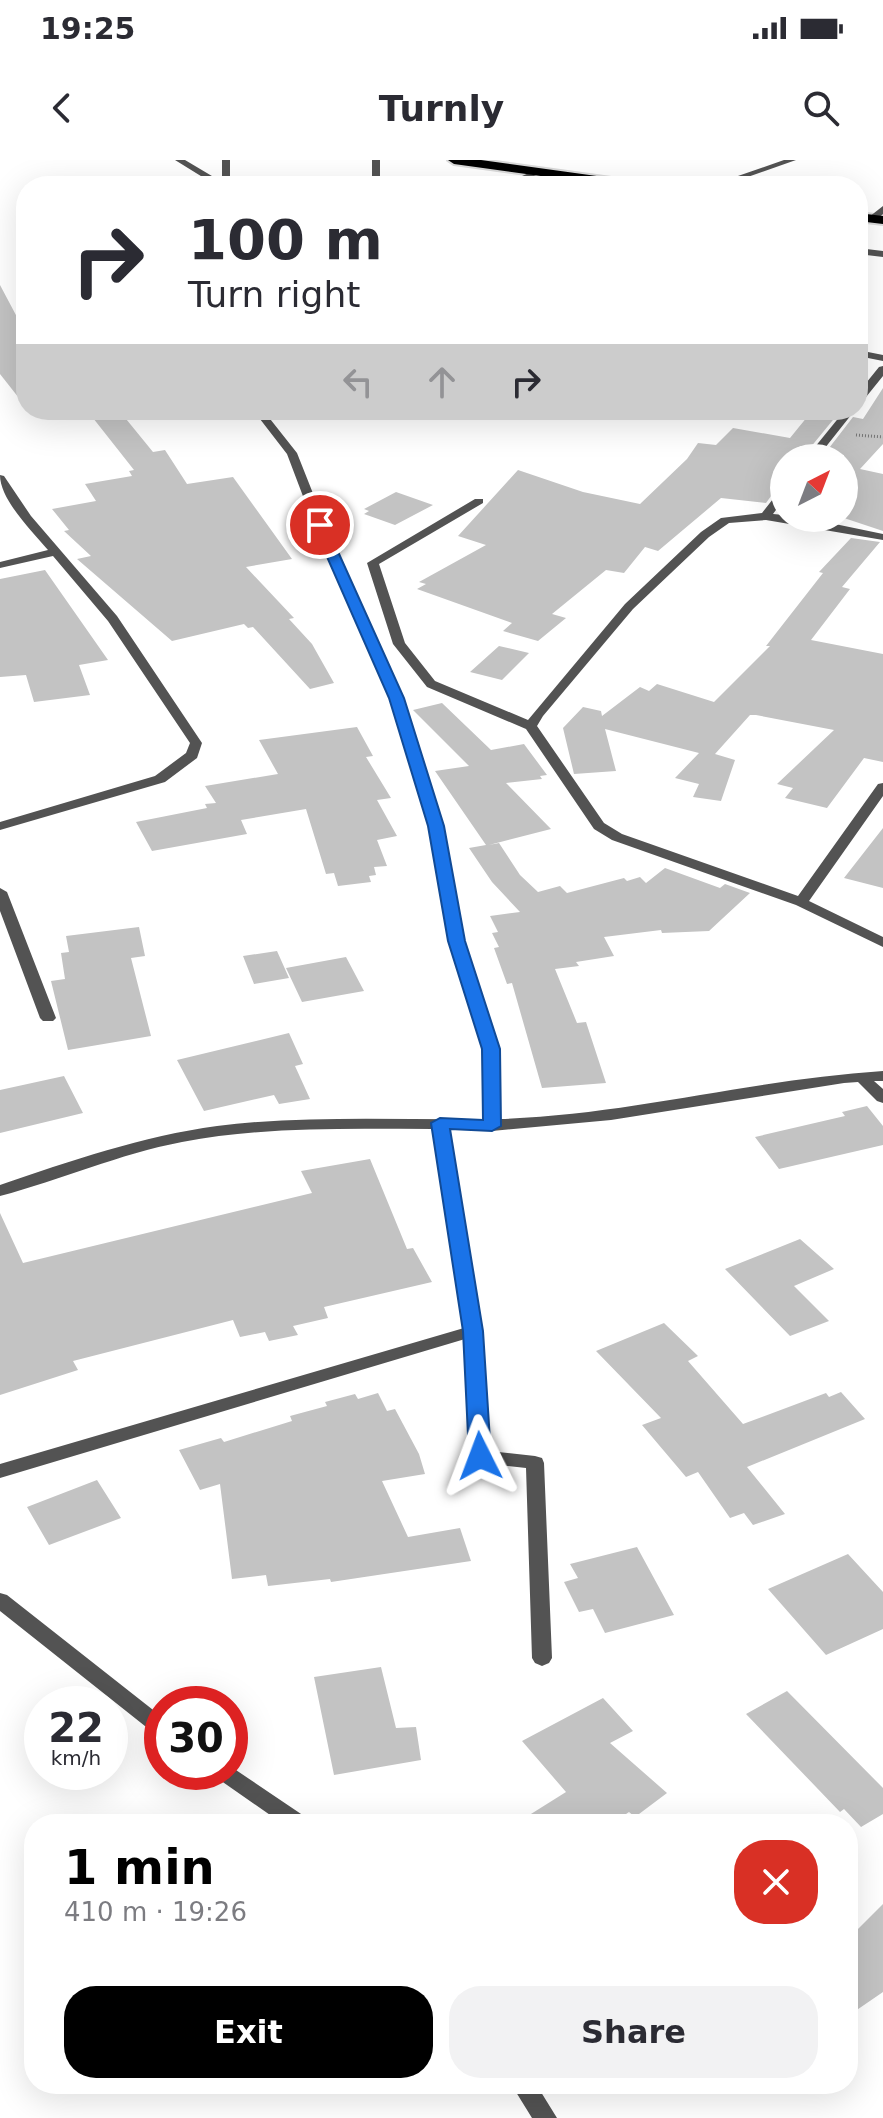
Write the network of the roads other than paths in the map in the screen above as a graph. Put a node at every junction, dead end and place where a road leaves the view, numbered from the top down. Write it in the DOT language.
graph roads {
  1 [pos="179,160"];
  2 [pos="454,160"];
  3 [pos="792,160"];
  4 [pos="522,164"];
  5 [pos="539,172"];
  6 [pos="207,176"];
  7 [pos="529,176"];
  8 [pos="568,176"];
  9 [pos="743,176"];
  10 [pos="883,369"];
  11 [pos="868,388"];
  12 [pos="266,420"];
  13 [pos="842,420"];
  14 [pos="822,444"];
  15 [pos="0,478"];
  16 [pos="479,501"];
  17 [pos="770,510"];
  18 [pos="765,517"];
  19 [pos="883,537"];
  20 [pos="55,552"];
  21 [pos="0,565"];
  22 [pos="531,726"];
  23 [pos="883,787"];
  24 [pos="0,826"];
  25 [pos="0,892"];
  26 [pos="801,902"];
  27 [pos="883,943"];
  28 [pos="48,1018"];
  29 [pos="860,1076"];
  30 [pos="883,1076"];
  31 [pos="883,1098"];
  32 [pos="440,1123"];
  33 [pos="492,1126"];
  34 [pos="0,1191"];
  35 [pos="473,1331"];
  36 [pos="0,1471"];
  37 [pos="0,1600"];
  38 [pos="542,1658"];
  39 [pos="144,1714"];
  40 [pos="248,1789"];
  41 [pos="285,1814"];
  42 [pos="529,2094"];
  43 [pos="545,2118"];
  1 -- 6 [label="street"];
  2 -- 4 [label="highway"];
  3 -- 9 [label="street"];
  4 -- 5 [label="highway"];
  5 -- 7 [label="street"];
  5 -- 8 [label="highway"];
  10 -- 11 [label="street"];
  12 -- 33 [label="street"];
  13 -- 14 [label="street"];
  15 -- 20 [label="street"];
  16 -- 22 [label="street"];
  17 -- 18 [label="street"];
  18 -- 19 [label="street"];
  18 -- 22 [label="street"];
  20 -- 21 [label="street"];
  20 -- 24 [label="street"];
  22 -- 26 [label="street"];
  23 -- 26 [label="street"];
  25 -- 28 [label="street"];
  26 -- 27 [label="street"];
  29 -- 30 [label="street"];
  29 -- 31 [label="street"];
  29 -- 33 [label="street"];
  32 -- 33 [label="street"];
  32 -- 34 [label="street"];
  32 -- 35 [label="street"];
  35 -- 36 [label="street"];
  35 -- 38 [label="street"];
  37 -- 39 [label="street"];
  40 -- 41 [label="street"];
  42 -- 43 [label="street"];
}
